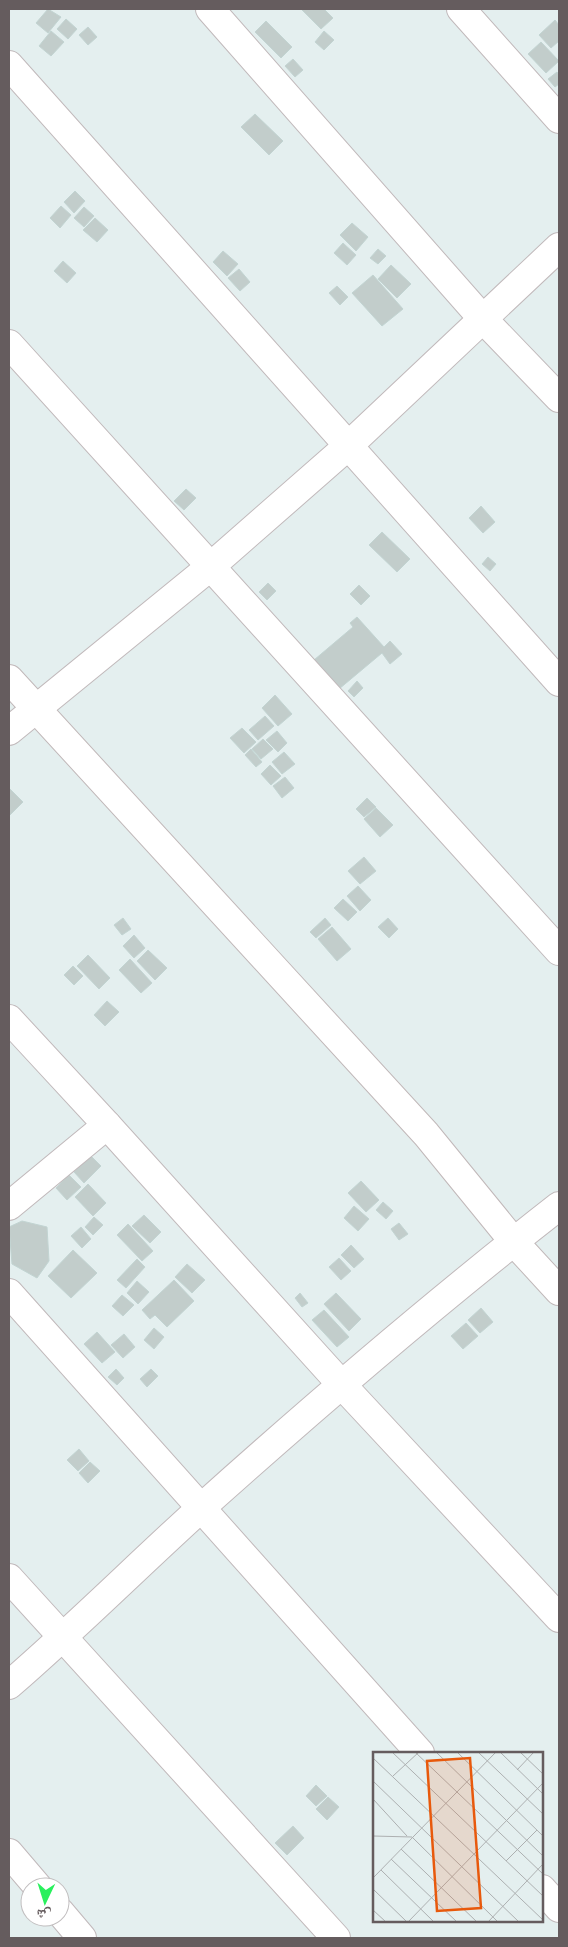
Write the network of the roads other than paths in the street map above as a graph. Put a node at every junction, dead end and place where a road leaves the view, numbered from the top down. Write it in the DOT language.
graph roads {
  1 [pos="210,9"];
  2 [pos="460,9"];
  3 [pos="9,65"];
  4 [pos="559,119"];
  5 [pos="559,247"];
  6 [pos="482,318"];
  7 [pos="9,344"];
  8 [pos="559,398"];
  9 [pos="348,446"];
  10 [pos="210,567"];
  11 [pos="9,679"];
  12 [pos="559,682"];
  13 [pos="36,707"];
  14 [pos="9,731"];
  15 [pos="559,951"];
  16 [pos="9,1019"];
  17 [pos="108,1125"];
  18 [pos="9,1206"];
  19 [pos="559,1206"];
  20 [pos="514,1242"];
  21 [pos="559,1291"];
  22 [pos="9,1293"];
  23 [pos="342,1385"];
  24 [pos="201,1509"];
  25 [pos="9,1578"];
  26 [pos="559,1618"];
  27 [pos="63,1639"];
  28 [pos="9,1685"];
  29 [pos="419,1752"];
  30 [pos="9,1853"];
  31 [pos="29,1877"];
  32 [pos="543,1890"];
  33 [pos="559,1908"];
  34 [pos="70,1924"];
  35 [pos="82,1938"];
  36 [pos="336,1938"];
  1 -- 6 [label="street"];
  2 -- 4 [label="street"];
  3 -- 9 [label="street"];
  5 -- 6 [label="street"];
  6 -- 8 [label="street"];
  6 -- 9 [label="street"];
  7 -- 10 [label="street"];
  9 -- 10 [label="street"];
  9 -- 12 [label="street"];
  10 -- 13 [label="street"];
  10 -- 15 [label="street"];
  11 -- 13 [label="street"];
  13 -- 14 [label="street"];
  13 -- 20 [label="street"];
  16 -- 17 [label="street"];
  17 -- 18 [label="street"];
  17 -- 23 [label="street"];
  19 -- 20 [label="street"];
  20 -- 21 [label="street"];
  20 -- 23 [label="street"];
  22 -- 24 [label="street"];
  23 -- 24 [label="street"];
  23 -- 26 [label="street"];
  24 -- 27 [label="street"];
  24 -- 29 [label="street"];
  25 -- 27 [label="street"];
  27 -- 28 [label="street"];
  27 -- 36 [label="street"];
  30 -- 31 [label="street"];
  32 -- 33 [label="street"];
  34 -- 35 [label="street"];
}
